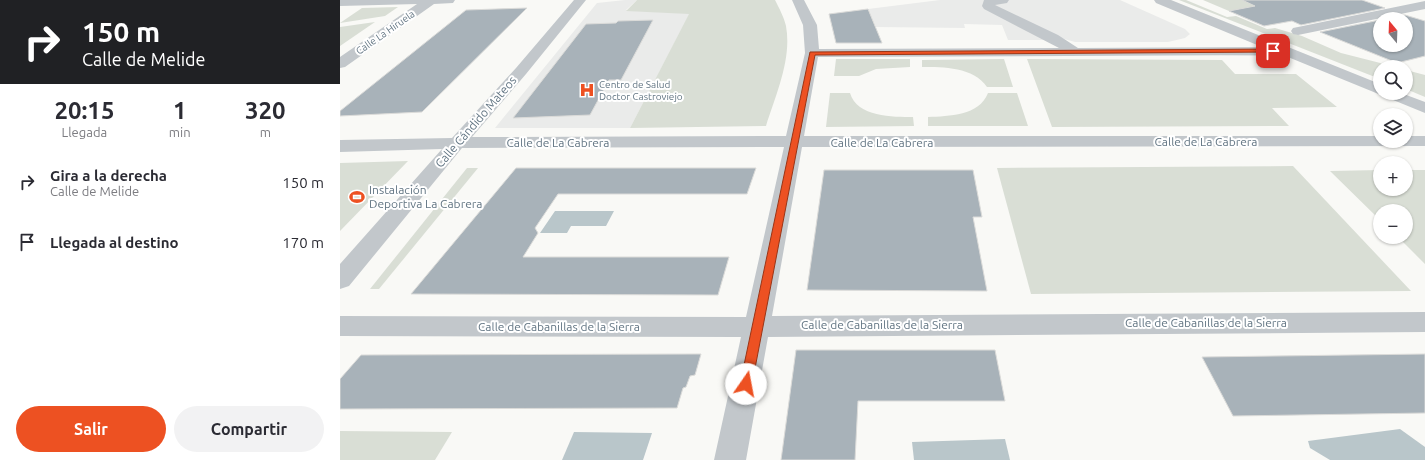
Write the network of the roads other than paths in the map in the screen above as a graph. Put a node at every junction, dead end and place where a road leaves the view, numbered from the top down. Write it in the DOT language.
graph roads {
  1 [pos="449,0"];
  2 [pos="580,0"];
  3 [pos="798,0"];
  4 [pos="1002,0"];
  5 [pos="1160,0"];
  6 [pos="430,1"];
  7 [pos="340,2"];
  8 [pos="1425,5"];
  9 [pos="1298,31"];
  10 [pos="1284,51"];
  11 [pos="812,53"];
  12 [pos="1076,53"];
  13 [pos="343,60"];
  14 [pos="1373,87"];
  15 [pos="1405,100"];
  16 [pos="1425,108"];
  17 [pos="1425,141"];
  18 [pos="794,143"];
  19 [pos="456,144"];
  20 [pos="340,146"];
  21 [pos="340,280"];
  22 [pos="1425,322"];
  23 [pos="340,326"];
  24 [pos="758,327"];
  25 [pos="730,460"];
  1 -- 6 [label="street"];
  2 -- 19 [label="street, Calle Cándido Mateos"];
  3 -- 11 [label="street"];
  4 -- 12 [label="street"];
  5 -- 10 [label="street"];
  6 -- 7 [label="street"];
  6 -- 13 [label="street, Calle La Hiruela"];
  8 -- 9 [label="street"];
  10 -- 12 [label="street"];
  10 -- 14 [label="street"];
  11 -- 12 [label="street"];
  11 -- 18 [label="street"];
  15 -- 16 [label="street"];
  17 -- 18 [label="street, Calle de La Cabrera"];
  18 -- 19 [label="street, Calle de La Cabrera"];
  18 -- 24 [label="street"];
  19 -- 20 [label="street, Calle de La Cabrera"];
  19 -- 21 [label="street, Calle Cándido Mateos"];
  22 -- 24 [label="street, Calle de Cabanillas de la Sierra"];
  23 -- 24 [label="street, Calle de Cabanillas de la Sierra"];
  24 -- 25 [label="street"];
}
